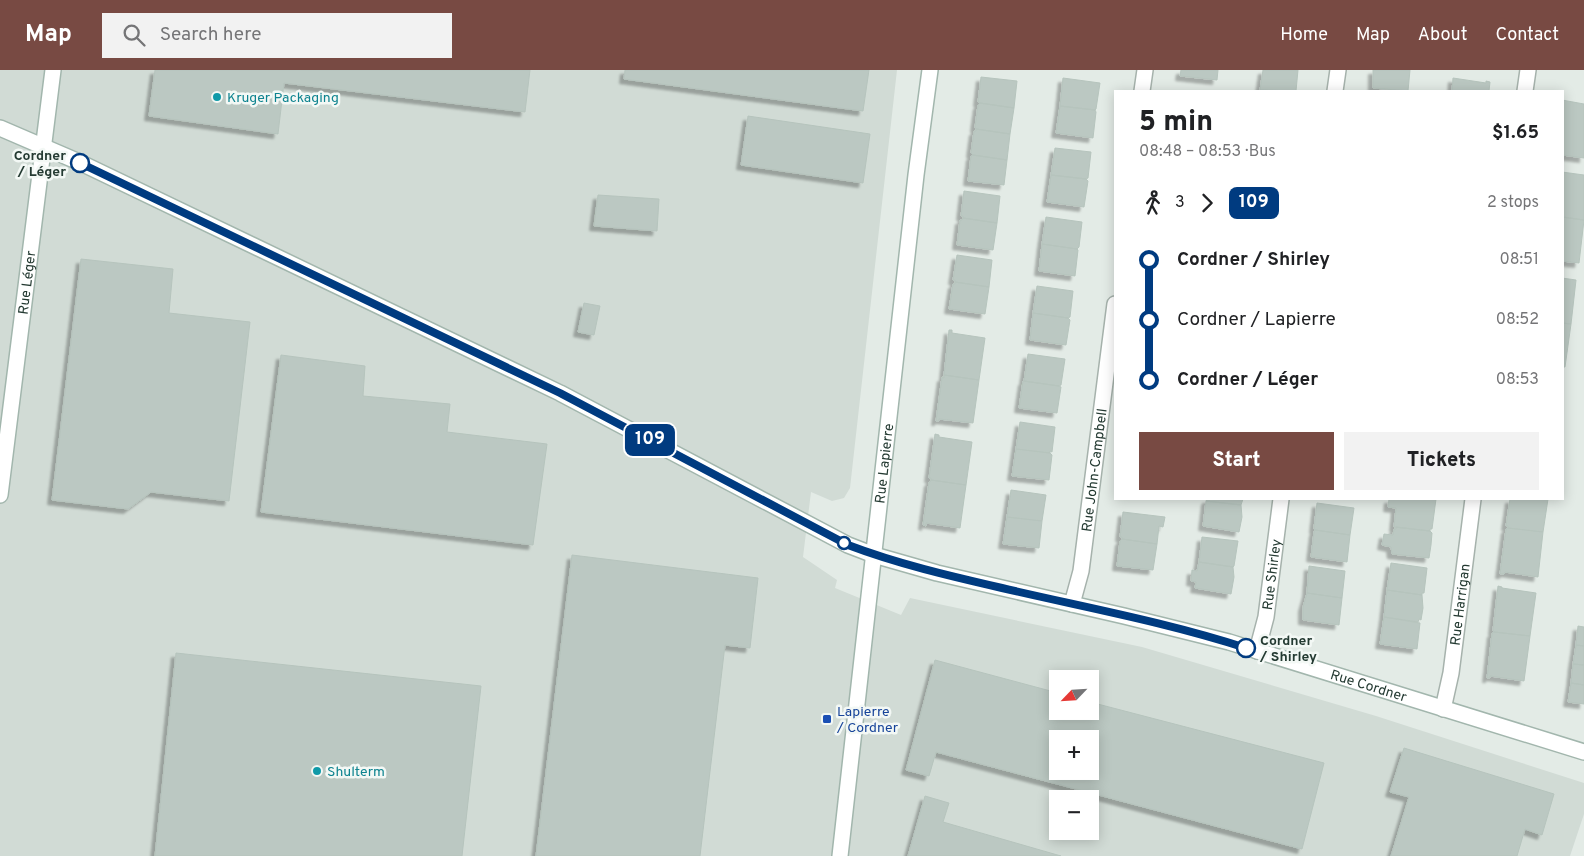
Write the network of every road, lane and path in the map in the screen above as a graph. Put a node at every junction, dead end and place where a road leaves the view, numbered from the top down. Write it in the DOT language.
graph roads {
  1 [pos="53,70"];
  2 [pos="930,70"];
  3 [pos="1145,70"];
  4 [pos="1338,70"];
  5 [pos="1528,70"];
  6 [pos="1142,90"];
  7 [pos="1335,90"];
  8 [pos="1525,90"];
  9 [pos="0,128"];
  10 [pos="43,147"];
  11 [pos="1114,312"];
  12 [pos="0,495"];
  13 [pos="1281,500"];
  14 [pos="1473,500"];
  15 [pos="874,555"];
  16 [pos="1072,604"];
  17 [pos="1258,651"];
  18 [pos="1443,709"];
  19 [pos="1584,752"];
  20 [pos="840,856"];
  1 -- 10 [label="street, Rue Léger"];
  2 -- 15 [label="street, Rue Lapierre"];
  3 -- 6 [label="street"];
  4 -- 7 [label="street"];
  5 -- 8 [label="street"];
  9 -- 10 [label="street, Rue Cordner"];
  10 -- 12 [label="street, Rue Léger"];
  10 -- 15 [label="street, Rue Cordner"];
  11 -- 16 [label="street, Rue John-Campbell"];
  13 -- 17 [label="street, Rue Shirley"];
  14 -- 18 [label="street, Rue Harrigan"];
  15 -- 16 [label="street, Rue Cordner"];
  15 -- 20 [label="street, Rue Lapierre"];
  16 -- 17 [label="street, Rue Cordner"];
  17 -- 18 [label="street, Rue Cordner"];
  18 -- 19 [label="street, Rue Cordner"];
}
